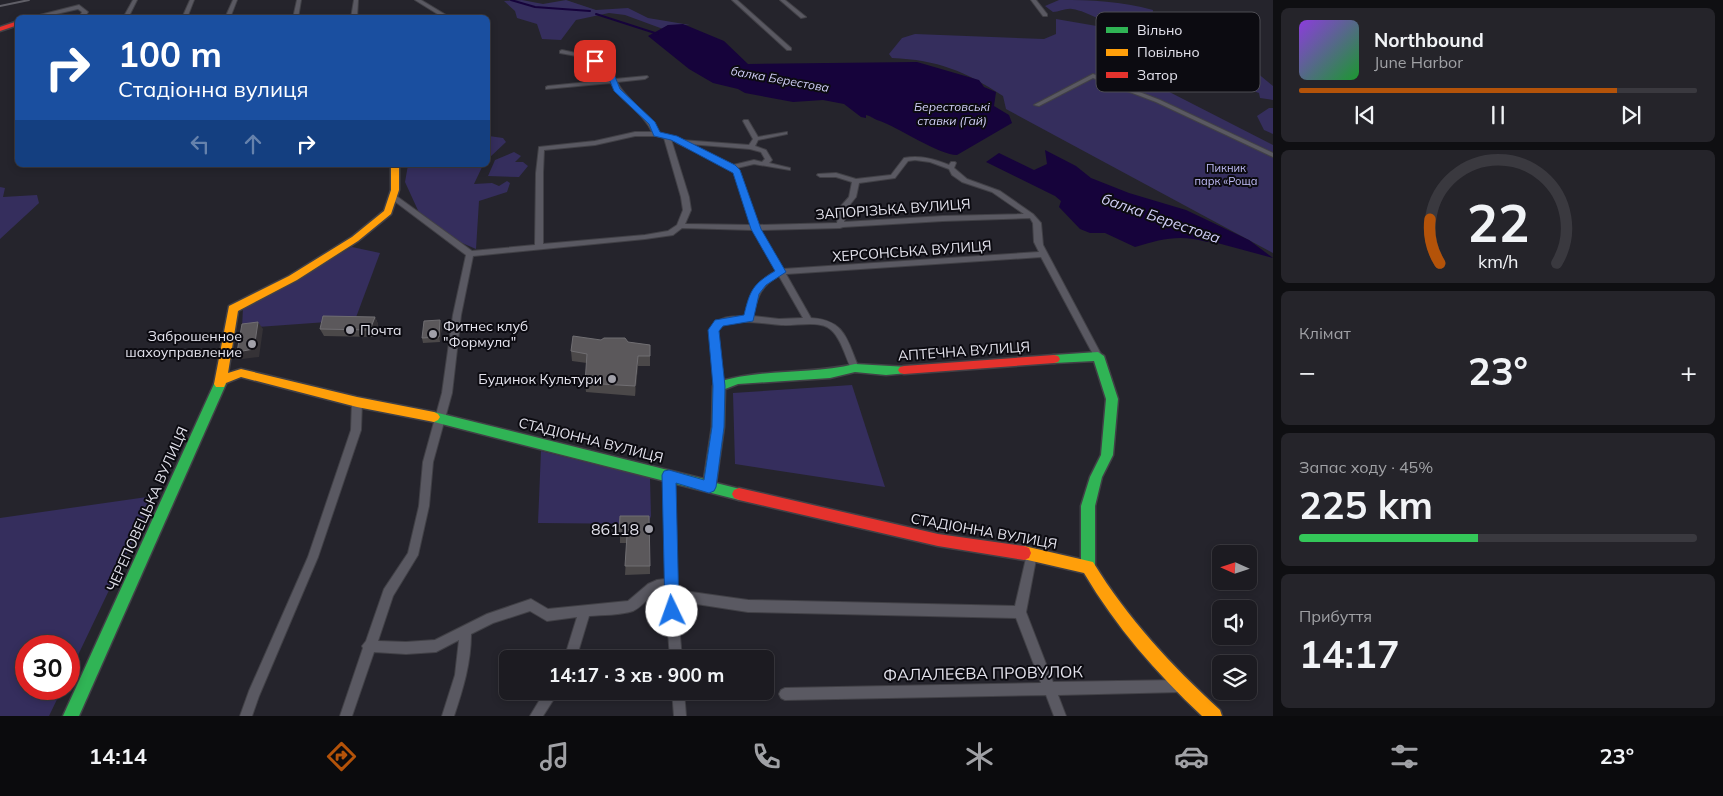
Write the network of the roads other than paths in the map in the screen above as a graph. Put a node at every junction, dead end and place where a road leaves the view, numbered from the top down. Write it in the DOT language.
graph roads {
  1 [pos="135,0"];
  2 [pos="192,0"];
  3 [pos="235,0"];
  4 [pos="299,0"];
  5 [pos="356,0"];
  6 [pos="417,0"];
  7 [pos="734,0"];
  8 [pos="782,0"];
  9 [pos="1034,0"];
  10 [pos="43,15"];
  11 [pos="83,15"];
  12 [pos="127,15"];
  13 [pos="185,15"];
  14 [pos="229,15"];
  15 [pos="296,15"];
  16 [pos="354,15"];
  17 [pos="444,15"];
  18 [pos="1045,16"];
  19 [pos="0,18"];
  20 [pos="803,18"];
  21 [pos="15,22"];
  22 [pos="15,24"];
  23 [pos="0,29"];
  24 [pos="789,49"];
  25 [pos="562,52"];
  26 [pos="645,76"];
  27 [pos="1096,77"];
  28 [pos="613,81"];
  29 [pos="548,88"];
  30 [pos="1135,92"];
  31 [pos="1037,105"];
  32 [pos="746,121"];
  33 [pos="785,133"];
  34 [pos="656,134"];
  35 [pos="666,136"];
  36 [pos="756,139"];
  37 [pos="679,142"];
  38 [pos="751,147"];
  39 [pos="1273,155"];
  40 [pos="764,163"];
  41 [pos="395,167"];
  42 [pos="732,167"];
  43 [pos="788,169"];
  44 [pos="820,174"];
  45 [pos="856,181"];
  46 [pos="393,197"];
  47 [pos="1031,216"];
  48 [pos="680,226"];
  49 [pos="840,226"];
  50 [pos="756,229"];
  51 [pos="539,246"];
  52 [pos="470,254"];
  53 [pos="1045,254"];
  54 [pos="781,272"];
  55 [pos="749,318"];
  56 [pos="809,322"];
  57 [pos="1098,356"];
  58 [pos="855,368"];
  59 [pos="222,380"];
  60 [pos="719,386"];
  61 [pos="357,402"];
  62 [pos="439,418"];
  63 [pos="669,475"];
  64 [pos="709,487"];
  65 [pos="1032,554"];
  66 [pos="1088,567"];
  67 [pos="671,590"];
  68 [pos="585,611"];
  69 [pos="1020,612"];
  70 [pos="465,632"];
  71 [pos="368,646"];
  72 [pos="573,650"];
  73 [pos="675,650"];
  74 [pos="1181,686"];
  75 [pos="1050,688"];
  76 [pos="785,694"];
  77 [pos="547,700"];
  78 [pos="679,700"];
  79 [pos="70,716"];
  80 [pos="246,716"];
  81 [pos="346,716"];
  82 [pos="448,716"];
  83 [pos="536,716"];
  84 [pos="680,716"];
  85 [pos="1060,716"];
  86 [pos="1214,716"];
  1 -- 12 [label="street"];
  2 -- 13 [label="street"];
  3 -- 14 [label="street"];
  4 -- 15 [label="street"];
  5 -- 16 [label="street"];
  6 -- 17 [label="street"];
  7 -- 24 [label="street"];
  8 -- 20 [label="street"];
  9 -- 18 [label="street"];
  10 -- 11 [label="street"];
  19 -- 21 [label="street"];
  22 -- 23 [label="street"];
  25 -- 28 [label="street"];
  26 -- 28 [label="street"];
  27 -- 31 [label="street"];
  28 -- 29 [label="street"];
  28 -- 34 [label="street"];
  30 -- 39 [label="street"];
  32 -- 36 [label="street"];
  33 -- 36 [label="street"];
  34 -- 35 [label="street"];
  34 -- 51 [label="street"];
  35 -- 37 [label="street"];
  35 -- 48 [label="street"];
  36 -- 38 [label="street"];
  37 -- 38 [label="street"];
  37 -- 42 [label="street"];
  38 -- 40 [label="street"];
  40 -- 42 [label="street"];
  40 -- 43 [label="street"];
  41 -- 46 [label="street"];
  42 -- 50 [label="street"];
  44 -- 45 [label="street"];
  45 -- 47 [label="street"];
  45 -- 49 [label="street"];
  46 -- 52 [label="street"];
  46 -- 59 [label="street, ЧЕРЕПОВЕЦЬКА ВУЛИЦЯ"];
  47 -- 49 [label="street, ЗАПОРІЗЬКА ВУЛИЦЯ"];
  47 -- 53 [label="street"];
  48 -- 50 [label="street, ЗАПОРІЗЬКА ВУЛИЦЯ"];
  48 -- 51 [label="street"];
  49 -- 50 [label="street, ЗАПОРІЗЬКА ВУЛИЦЯ"];
  50 -- 54 [label="street"];
  51 -- 52 [label="street"];
  52 -- 62 [label="street"];
  53 -- 54 [label="street, ХЕРСОНСЬКА ВУЛИЦЯ"];
  53 -- 57 [label="street"];
  54 -- 55 [label="street"];
  54 -- 56 [label="street"];
  55 -- 56 [label="street"];
  55 -- 60 [label="street"];
  56 -- 58 [label="street"];
  57 -- 58 [label="street, АПТЕЧНА ВУЛИЦЯ"];
  57 -- 66 [label="street"];
  58 -- 60 [label="street, АПТЕЧНА ВУЛИЦЯ"];
  59 -- 61 [label="street, СТАДІОННА ВУЛИЦЯ"];
  59 -- 79 [label="street, ЧЕРЕПОВЕЦЬКА ВУЛИЦЯ"];
  60 -- 64 [label="street"];
  61 -- 62 [label="street, СТАДІОННА ВУЛИЦЯ"];
  61 -- 80 [label="street"];
  62 -- 63 [label="street, СТАДІОННА ВУЛИЦЯ"];
  62 -- 71 [label="street"];
  63 -- 64 [label="street, СТАДІОННА ВУЛИЦЯ"];
  63 -- 67 [label="street"];
  64 -- 65 [label="street, СТАДІОННА ВУЛИЦЯ"];
  65 -- 66 [label="street, СТАДІОННА ВУЛИЦЯ"];
  65 -- 69 [label="street"];
  66 -- 74 [label="street"];
  67 -- 68 [label="street"];
  67 -- 69 [label="street"];
  67 -- 73 [label="street"];
  68 -- 70 [label="street"];
  68 -- 72 [label="street"];
  69 -- 75 [label="street"];
  70 -- 71 [label="street"];
  70 -- 82 [label="street"];
  71 -- 81 [label="street"];
  74 -- 75 [label="street, ФАЛАЛЕЄВА ПРОВУЛОК"];
  74 -- 86 [label="street"];
  75 -- 76 [label="street, ФАЛАЛЕЄВА ПРОВУЛОК"];
  75 -- 85 [label="street"];
  77 -- 83 [label="street"];
  78 -- 84 [label="street"];
}
